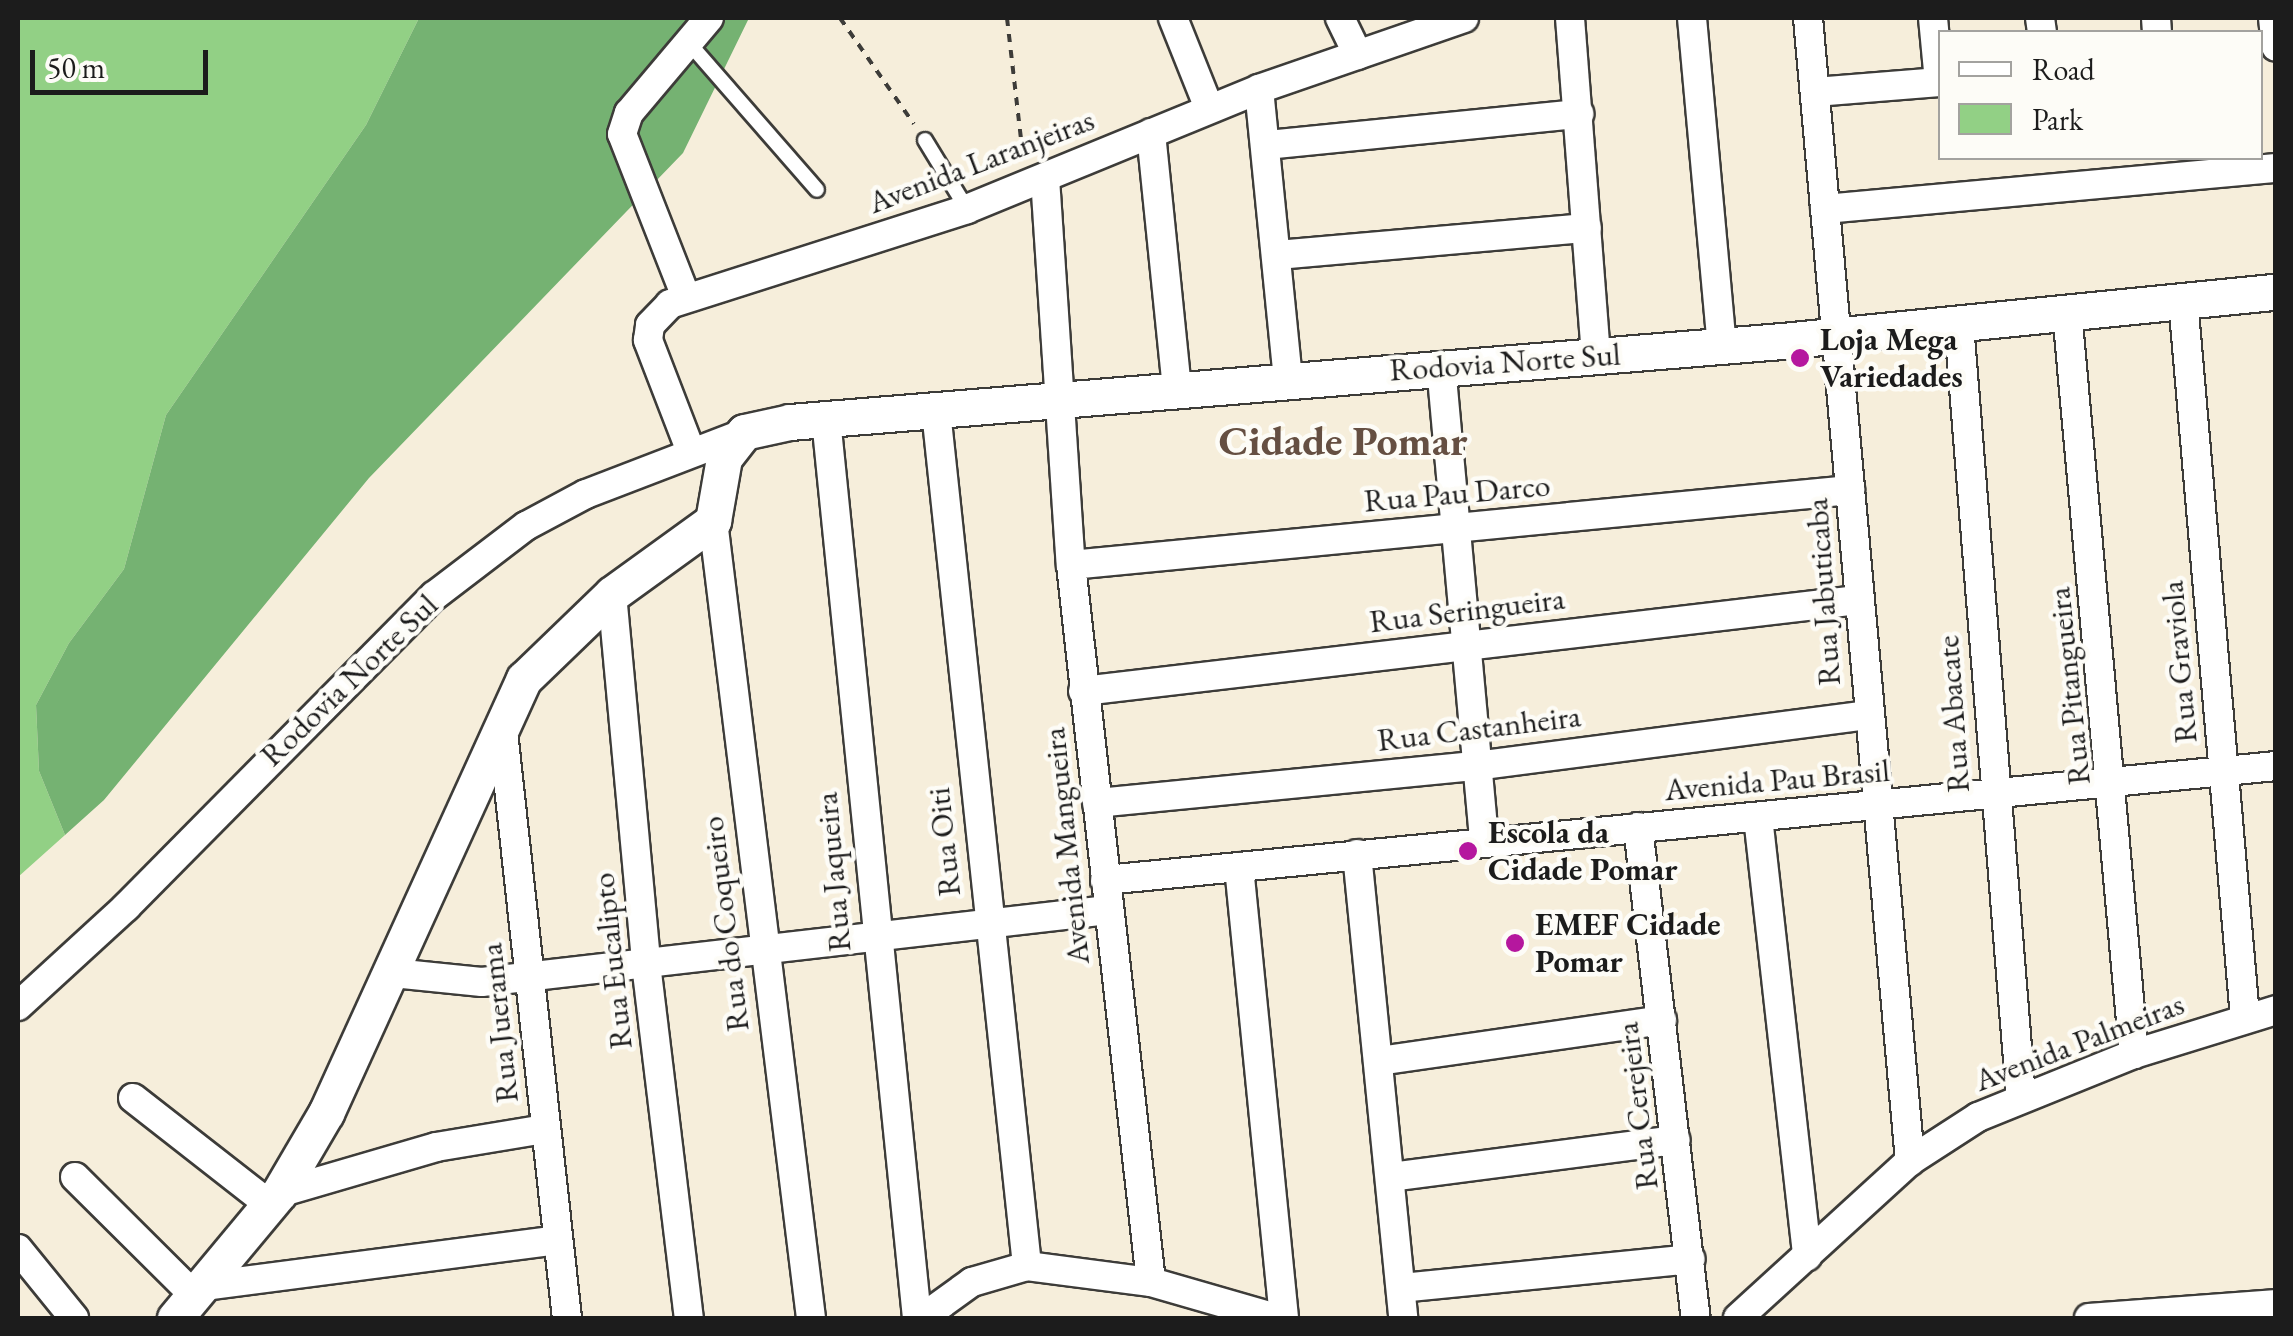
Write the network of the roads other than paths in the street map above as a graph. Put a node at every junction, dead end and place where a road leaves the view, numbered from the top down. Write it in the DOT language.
graph roads {
  1 [pos="709,18"];
  2 [pos="1173,18"];
  3 [pos="1340,18"];
  4 [pos="1464,18"];
  5 [pos="1570,18"];
  6 [pos="1692,18"];
  7 [pos="1808,18"];
  8 [pos="1933,18"];
  9 [pos="2272,18"];
  10 [pos="688,42"];
  11 [pos="2276,50"];
  12 [pos="1358,54"];
  13 [pos="1938,64"];
  14 [pos="1938,82"];
  15 [pos="1259,89"];
  16 [pos="1815,92"];
  17 [pos="1209,108"];
  18 [pos="1579,114"];
  19 [pos="1151,133"];
  20 [pos="925,140"];
  21 [pos="1266,144"];
  22 [pos="2276,168"];
  23 [pos="1045,178"];
  24 [pos="817,190"];
  25 [pos="967,209"];
  26 [pos="1825,209"];
  27 [pos="1587,228"];
  28 [pos="1277,255"];
  29 [pos="2276,292"];
  30 [pos="686,297"];
  31 [pos="2183,300"];
  32 [pos="2067,312"];
  33 [pos="1960,325"];
  34 [pos="1836,336"];
  35 [pos="1722,346"];
  36 [pos="1596,354"];
  37 [pos="1441,366"];
  38 [pos="1288,379"];
  39 [pos="1177,388"];
  40 [pos="1056,402"];
  41 [pos="936,411"];
  42 [pos="826,419"];
  43 [pos="737,436"];
  44 [pos="690,448"];
  45 [pos="1850,490"];
  46 [pos="713,521"];
  47 [pos="1453,529"];
  48 [pos="1071,564"];
  49 [pos="612,594"];
  50 [pos="1858,600"];
  51 [pos="1463,645"];
  52 [pos="1083,691"];
  53 [pos="1867,716"];
  54 [pos="502,719"];
  55 [pos="1475,766"];
  56 [pos="2276,766"];
  57 [pos="2224,770"];
  58 [pos="2114,781"];
  59 [pos="1994,797"];
  60 [pos="1097,803"];
  61 [pos="1875,806"];
  62 [pos="1758,817"];
  63 [pos="1638,827"];
  64 [pos="1484,840"];
  65 [pos="1358,854"];
  66 [pos="1240,867"];
  67 [pos="1105,880"];
  68 [pos="1108,910"];
  69 [pos="988,922"];
  70 [pos="874,934"];
  71 [pos="762,951"];
  72 [pos="646,964"];
  73 [pos="393,974"];
  74 [pos="529,978"];
  75 [pos="18,1006"];
  76 [pos="2276,1010"];
  77 [pos="2245,1018"];
  78 [pos="1662,1020"];
  79 [pos="2134,1054"];
  80 [pos="1379,1061"];
  81 [pos="2022,1097"];
  82 [pos="133,1098"];
  83 [pos="545,1129"];
  84 [pos="1676,1140"];
  85 [pos="1910,1161"];
  86 [pos="1390,1177"];
  87 [pos="75,1178"];
  88 [pos="274,1199"];
  89 [pos="557,1240"];
  90 [pos="18,1249"];
  91 [pos="1807,1256"];
  92 [pos="1691,1259"];
  93 [pos="1028,1266"];
  94 [pos="1151,1282"];
  95 [pos="1401,1288"];
  96 [pos="191,1300"];
  97 [pos="2276,1304"];
  98 [pos="74,1318"];
  99 [pos="567,1318"];
  100 [pos="689,1318"];
  101 [pos="812,1318"];
  102 [pos="920,1318"];
  103 [pos="1276,1318"];
  104 [pos="1284,1318"];
  105 [pos="1403,1318"];
  106 [pos="1696,1318"];
  107 [pos="1738,1318"];
  108 [pos="2090,1318"];
  1 -- 10 [label="street"];
  2 -- 17 [label="street"];
  3 -- 12 [label="street"];
  4 -- 12 [label="street, Avenida Laranjeiras"];
  5 -- 18 [label="street"];
  6 -- 35 [label="street"];
  7 -- 16 [label="street, Rua Jabuticaba"];
  8 -- 13 [label="street"];
  9 -- 11 [label="street"];
  10 -- 24 [label="lane"];
  10 -- 30 [label="street"];
  12 -- 15 [label="street, Avenida Laranjeiras"];
  14 -- 16 [label="street"];
  15 -- 17 [label="street, Avenida Laranjeiras"];
  15 -- 21 [label="street"];
  16 -- 26 [label="street, Rua Jabuticaba"];
  17 -- 19 [label="street, Avenida Laranjeiras"];
  18 -- 21 [label="street"];
  18 -- 27 [label="street"];
  19 -- 23 [label="street, Avenida Laranjeiras"];
  19 -- 39 [label="street"];
  20 -- 25 [label="lane"];
  21 -- 28 [label="street"];
  22 -- 26 [label="street"];
  23 -- 25 [label="street, Avenida Laranjeiras"];
  23 -- 40 [label="street, Avenida Mangueira"];
  25 -- 30 [label="street, Avenida Laranjeiras"];
  26 -- 34 [label="street, Rua Jabuticaba"];
  27 -- 28 [label="street"];
  27 -- 36 [label="street"];
  28 -- 38 [label="street"];
  29 -- 31 [label="street, Rodovia Norte Sul"];
  30 -- 44 [label="street, Avenida Laranjeiras"];
  31 -- 32 [label="street, Rodovia Norte Sul"];
  31 -- 57 [label="street, Rua Graviola"];
  32 -- 33 [label="street, Rodovia Norte Sul"];
  32 -- 58 [label="street, Rua Pitangueira"];
  33 -- 34 [label="street, Rodovia Norte Sul"];
  33 -- 59 [label="street, Rua Abacate"];
  34 -- 35 [label="street, Rodovia Norte Sul"];
  34 -- 45 [label="street, Rua Jabuticaba"];
  35 -- 36 [label="street, Rodovia Norte Sul"];
  36 -- 37 [label="street, Rodovia Norte Sul"];
  37 -- 38 [label="street, Rodovia Norte Sul"];
  37 -- 47 [label="street"];
  38 -- 39 [label="street, Rodovia Norte Sul"];
  39 -- 40 [label="street, Rodovia Norte Sul"];
  40 -- 41 [label="street, Rodovia Norte Sul"];
  40 -- 48 [label="street, Avenida Mangueira"];
  41 -- 42 [label="street, Rodovia Norte Sul"];
  41 -- 69 [label="street, Rua Oiti"];
  42 -- 43 [label="street, Rodovia Norte Sul"];
  42 -- 70 [label="street, Rua Jaqueira"];
  43 -- 44 [label="street, Rodovia Norte Sul"];
  43 -- 46 [label="street"];
  44 -- 75 [label="street, Rodovia Norte Sul"];
  45 -- 47 [label="street, Rua Pau Darco"];
  45 -- 50 [label="street, Rua Jabuticaba"];
  46 -- 49 [label="street"];
  46 -- 71 [label="street, Rua do Coqueiro"];
  47 -- 48 [label="street, Rua Pau Darco"];
  47 -- 51 [label="street"];
  48 -- 52 [label="street, Avenida Mangueira"];
  49 -- 54 [label="street"];
  49 -- 72 [label="street, Rua Eucalipto"];
  50 -- 51 [label="street, Rua Seringueira"];
  50 -- 53 [label="street, Rua Jabuticaba"];
  51 -- 52 [label="street, Rua Seringueira"];
  51 -- 55 [label="street"];
  52 -- 60 [label="street, Avenida Mangueira"];
  53 -- 55 [label="street, Rua Castanheira"];
  53 -- 61 [label="street, Rua Jabuticaba"];
  54 -- 73 [label="street"];
  54 -- 74 [label="street, Rua Juerama"];
  55 -- 60 [label="street, Rua Castanheira"];
  55 -- 64 [label="street"];
  56 -- 57 [label="street, Avenida Pau Brasil"];
  57 -- 58 [label="street, Avenida Pau Brasil"];
  57 -- 77 [label="street, Rua Graviola"];
  58 -- 59 [label="street, Avenida Pau Brasil"];
  58 -- 79 [label="street, Rua Pitangueira"];
  59 -- 61 [label="street, Avenida Pau Brasil"];
  59 -- 81 [label="street, Rua Abacate"];
  60 -- 67 [label="street, Avenida Mangueira"];
  61 -- 62 [label="street, Avenida Pau Brasil"];
  61 -- 85 [label="street, Rua Jabuticaba"];
  62 -- 63 [label="street, Avenida Pau Brasil"];
  62 -- 91 [label="street"];
  63 -- 64 [label="street, Avenida Pau Brasil"];
  63 -- 78 [label="street, Rua Cerejeira"];
  64 -- 65 [label="street, Avenida Pau Brasil"];
  65 -- 66 [label="street, Avenida Pau Brasil"];
  65 -- 80 [label="street"];
  66 -- 67 [label="street, Avenida Pau Brasil"];
  66 -- 104 [label="street"];
  67 -- 68 [label="street, Avenida Mangueira"];
  68 -- 69 [label="street"];
  68 -- 94 [label="street, Avenida Mangueira"];
  69 -- 70 [label="street"];
  69 -- 93 [label="street, Rua Oiti"];
  70 -- 71 [label="street"];
  70 -- 102 [label="street, Rua Jaqueira"];
  71 -- 72 [label="street"];
  71 -- 101 [label="street, Rua do Coqueiro"];
  72 -- 74 [label="street"];
  72 -- 100 [label="street, Rua Eucalipto"];
  73 -- 74 [label="street"];
  73 -- 88 [label="street"];
  74 -- 83 [label="street, Rua Juerama"];
  76 -- 77 [label="street, Avenida Palmeiras"];
  77 -- 79 [label="street, Avenida Palmeiras"];
  78 -- 80 [label="street"];
  78 -- 84 [label="street, Rua Cerejeira"];
  79 -- 81 [label="street, Avenida Palmeiras"];
  80 -- 86 [label="street"];
  81 -- 85 [label="street, Avenida Palmeiras"];
  82 -- 88 [label="street"];
  83 -- 88 [label="street"];
  83 -- 89 [label="street, Rua Juerama"];
  84 -- 86 [label="street"];
  84 -- 92 [label="street, Rua Cerejeira"];
  85 -- 91 [label="street, Avenida Palmeiras"];
  86 -- 95 [label="street"];
  87 -- 96 [label="street"];
  88 -- 96 [label="street"];
  89 -- 96 [label="street"];
  89 -- 99 [label="street, Rua Juerama"];
  90 -- 98 [label="street"];
  91 -- 107 [label="street, Avenida Palmeiras"];
  92 -- 95 [label="street"];
  92 -- 106 [label="street, Rua Cerejeira"];
  93 -- 94 [label="street"];
  93 -- 102 [label="street"];
  94 -- 103 [label="street"];
  95 -- 105 [label="street"];
  97 -- 108 [label="street"];
}
